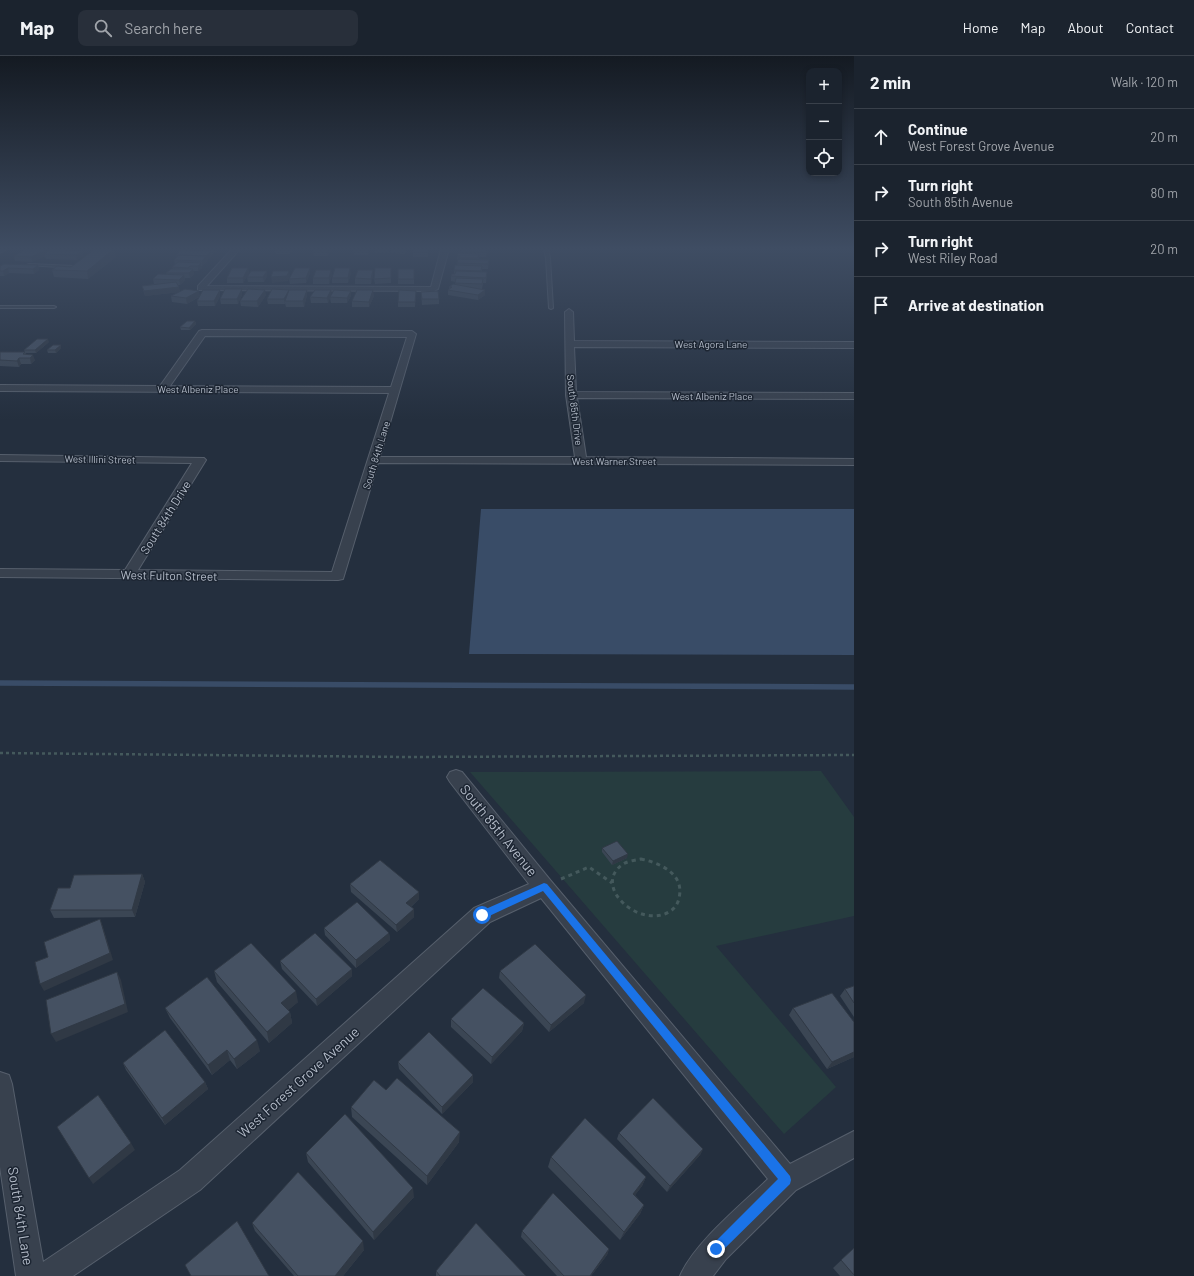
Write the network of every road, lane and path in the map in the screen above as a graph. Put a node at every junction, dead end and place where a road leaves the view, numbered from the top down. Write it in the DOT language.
graph roads {
  1 [pos="0,307"];
  2 [pos="54,307"];
  3 [pos="569,312"];
  4 [pos="569,344"];
  5 [pos="854,345"];
  6 [pos="0,388"];
  7 [pos="163,389"];
  8 [pos="396,390"];
  9 [pos="571,395"];
  10 [pos="854,396"];
  11 [pos="0,458"];
  12 [pos="200,460"];
  13 [pos="374,460"];
  14 [pos="581,460"];
  15 [pos="854,462"];
  16 [pos="0,573"];
  17 [pos="129,574"];
  18 [pos="338,576"];
  19 [pos="0,753"];
  20 [pos="854,755"];
  21 [pos="456,777"];
  22 [pos="612,883"];
  23 [pos="544,887"];
  24 [pos="0,1084"];
  25 [pos="854,1144"];
  26 [pos="786,1180"];
  27 [pos="31,1276"];
  28 [pos="48,1276"];
  29 [pos="695,1276"];
  1 -- 2 [label="lane"];
  3 -- 4 [label="street, South 85th Drive"];
  4 -- 5 [label="street, West Agora Lane"];
  4 -- 9 [label="street, South 85th Drive"];
  6 -- 7 [label="street, West Albeniz Place"];
  7 -- 8 [label="street, West Albeniz Place"];
  7 -- 8 [label="street, South 84th Lane"];
  8 -- 13 [label="street, South 84th Lane"];
  9 -- 10 [label="street, West Albeniz Place"];
  9 -- 14 [label="street, South 85th Drive"];
  11 -- 12 [label="street, West Illini Street"];
  12 -- 17 [label="street, Soutt 84th Drive"];
  13 -- 14 [label="street, West Warner Street"];
  13 -- 18 [label="street, South 84th Lane"];
  14 -- 15 [label="street, West Warner Street"];
  16 -- 17 [label="street, West Fulton Street"];
  17 -- 18 [label="street, West Fulton Street"];
  19 -- 20 [label="path"];
  21 -- 23 [label="street, South 85th Avenue"];
  22 -- 22 [label="path"];
  22 -- 23 [label="path"];
  23 -- 26 [label="street, South 85th Avenue"];
  23 -- 28 [label="street, West Forest Grove Avenue"];
  24 -- 27 [label="street, South 84th Lane"];
  25 -- 26 [label="street"];
  26 -- 29 [label="street"];
}
